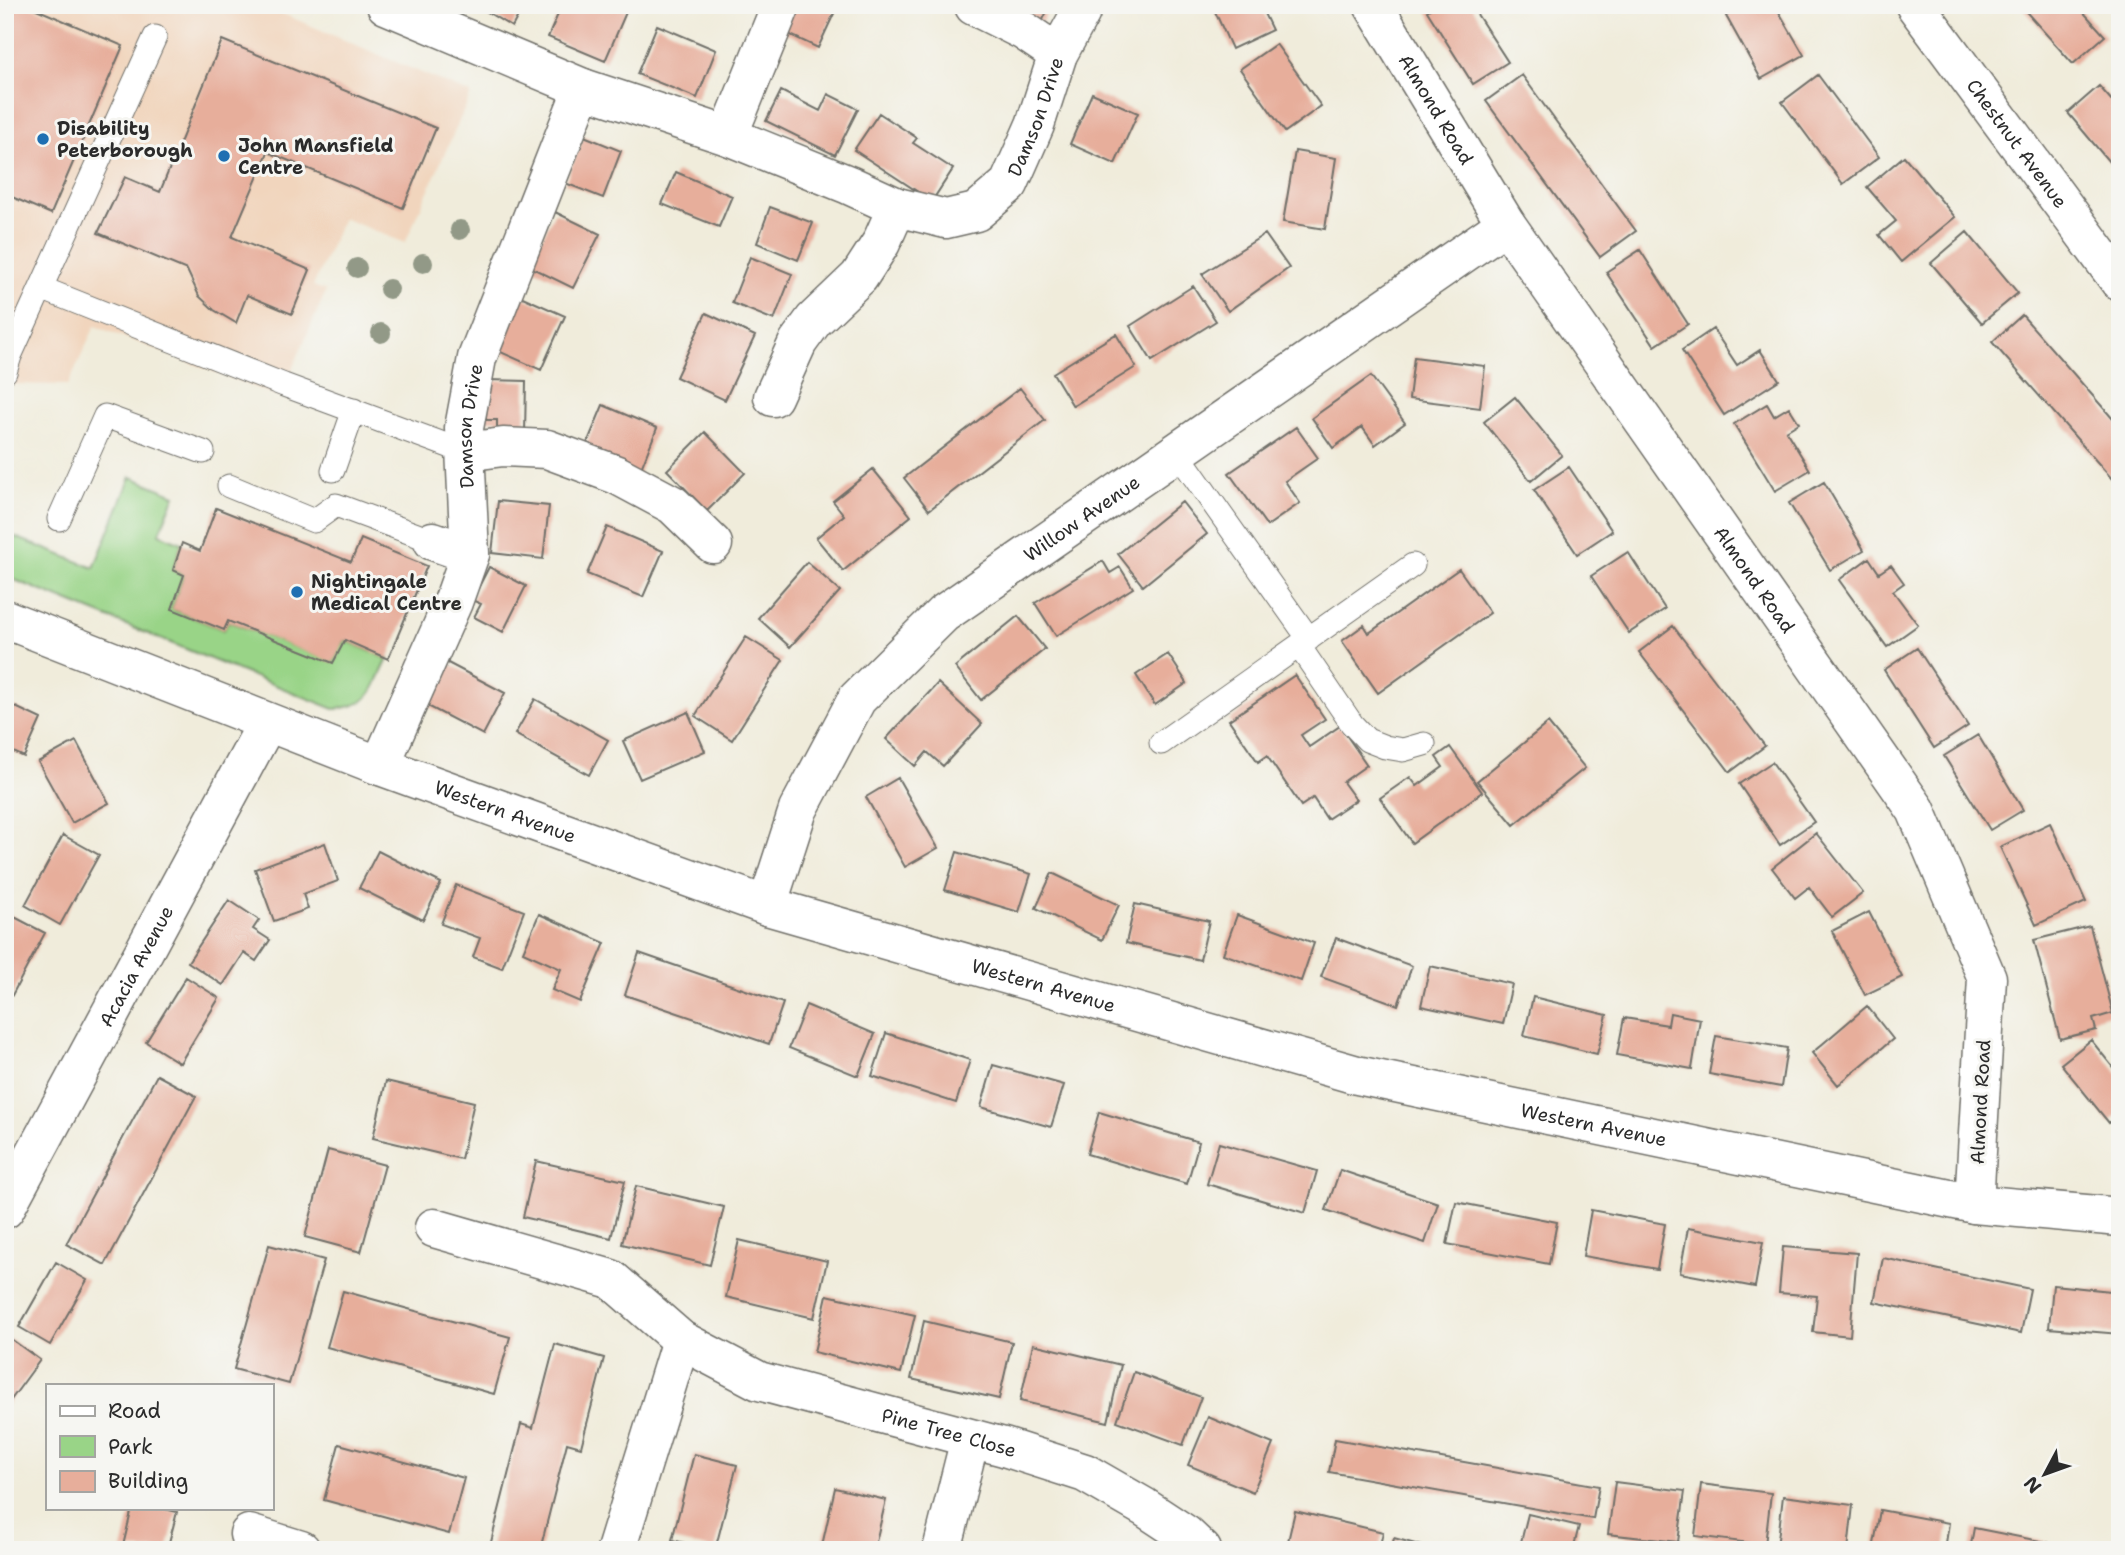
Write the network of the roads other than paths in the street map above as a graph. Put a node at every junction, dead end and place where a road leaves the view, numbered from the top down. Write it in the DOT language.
graph roads {
  1 [pos="386,5"];
  2 [pos="782,5"];
  3 [pos="1373,5"];
  4 [pos="1915,5"];
  5 [pos="974,6"];
  6 [pos="1081,12"];
  7 [pos="436,15"];
  8 [pos="155,37"];
  9 [pos="1058,54"];
  10 [pos="583,88"];
  11 [pos="728,136"];
  12 [pos="897,207"];
  13 [pos="1506,224"];
  14 [pos="2120,282"];
  15 [pos="41,288"];
  16 [pos="5,372"];
  17 [pos="773,397"];
  18 [pos="354,410"];
  19 [pos="1176,451"];
  20 [pos="203,452"];
  21 [pos="465,452"];
  22 [pos="333,470"];
  23 [pos="229,486"];
  24 [pos="60,519"];
  25 [pos="433,541"];
  26 [pos="713,544"];
  27 [pos="470,554"];
  28 [pos="1413,565"];
  29 [pos="5,619"];
  30 [pos="1304,642"];
  31 [pos="267,723"];
  32 [pos="1161,743"];
  33 [pos="1424,744"];
  34 [pos="380,766"];
  35 [pos="767,906"];
  36 [pos="1974,1203"];
  37 [pos="5,1209"];
  38 [pos="2120,1217"];
  39 [pos="434,1228"];
  40 [pos="681,1340"];
  41 [pos="970,1438"];
  42 [pos="249,1534"];
  43 [pos="301,1550"];
  44 [pos="616,1550"];
  45 [pos="942,1550"];
  46 [pos="1202,1550"];
  1 -- 7 [label="street, Damson Drive"];
  2 -- 11 [label="street"];
  3 -- 13 [label="street, Almond Road"];
  4 -- 14 [label="street, Chestnut Avenue"];
  5 -- 9 [label="street"];
  6 -- 9 [label="street, Damson Drive"];
  7 -- 10 [label="street, Damson Drive"];
  8 -- 15 [label="lane"];
  9 -- 12 [label="street, Damson Drive"];
  10 -- 11 [label="street, Damson Drive"];
  10 -- 21 [label="street, Damson Drive"];
  11 -- 12 [label="street, Damson Drive"];
  12 -- 17 [label="street"];
  13 -- 19 [label="street, Willow Avenue"];
  13 -- 36 [label="street, Almond Road"];
  15 -- 16 [label="lane"];
  15 -- 18 [label="lane"];
  18 -- 21 [label="lane"];
  18 -- 22 [label="lane"];
  19 -- 30 [label="lane"];
  19 -- 35 [label="street, Willow Avenue"];
  20 -- 24 [label="lane"];
  21 -- 26 [label="street"];
  21 -- 27 [label="street, Damson Drive"];
  23 -- 25 [label="lane"];
  25 -- 27 [label="street"];
  27 -- 34 [label="street, Damson Drive"];
  28 -- 30 [label="lane"];
  29 -- 31 [label="street, Western Avenue"];
  30 -- 32 [label="lane"];
  30 -- 33 [label="lane"];
  31 -- 34 [label="street, Western Avenue"];
  31 -- 37 [label="street, Acacia Avenue"];
  34 -- 35 [label="street, Western Avenue"];
  35 -- 36 [label="street, Western Avenue"];
  36 -- 38 [label="street, Western Avenue"];
  39 -- 40 [label="street, Pine Tree Close"];
  40 -- 41 [label="street, Pine Tree Close"];
  40 -- 44 [label="street"];
  41 -- 45 [label="street"];
  41 -- 46 [label="street, Pine Tree Close"];
  42 -- 43 [label="street"];
}
